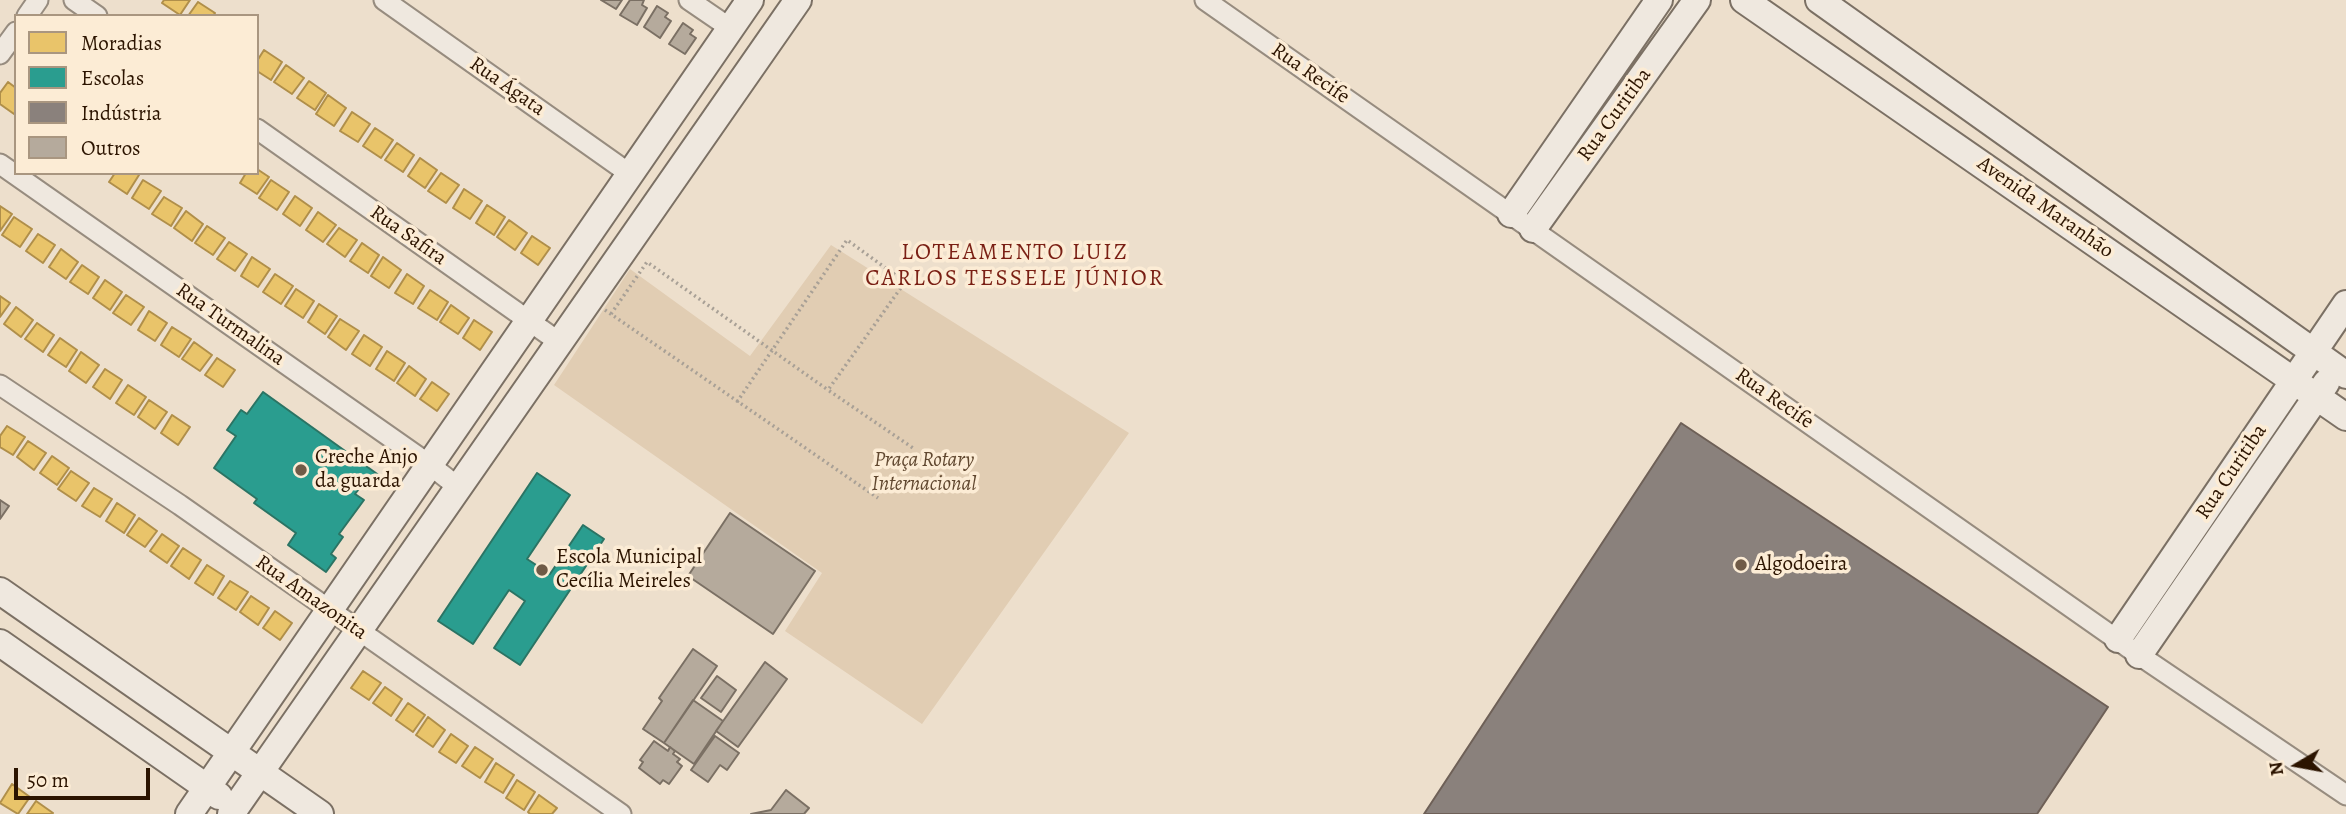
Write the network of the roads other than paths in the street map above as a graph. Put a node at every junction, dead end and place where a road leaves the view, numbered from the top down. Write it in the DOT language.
graph roads {
  1 [pos="74,0"];
  2 [pos="384,0"];
  3 [pos="689,0"];
  4 [pos="750,0"];
  5 [pos="798,0"];
  6 [pos="1205,0"];
  7 [pos="1659,0"];
  8 [pos="1696,0"];
  9 [pos="1744,0"];
  10 [pos="1819,0"];
  11 [pos="94,14"];
  12 [pos="730,29"];
  13 [pos="14,35"];
  14 [pos="0,54"];
  15 [pos="259,130"];
  16 [pos="630,174"];
  17 [pos="16,175"];
  18 [pos="1511,214"];
  19 [pos="1532,229"];
  20 [pos="2346,304"];
  21 [pos="529,321"];
  22 [pos="559,342"];
  23 [pos="2314,352"];
  24 [pos="2343,366"];
  25 [pos="2294,381"];
  26 [pos="0,385"];
  27 [pos="2316,397"];
  28 [pos="2346,417"];
  29 [pos="430,465"];
  30 [pos="458,487"];
  31 [pos="0,591"];
  32 [pos="329,611"];
  33 [pos="358,632"];
  34 [pos="2118,639"];
  35 [pos="0,643"];
  36 [pos="2139,655"];
  37 [pos="231,753"];
  38 [pos="260,772"];
  39 [pos="207,788"];
  40 [pos="2346,795"];
  41 [pos="237,812"];
  42 [pos="189,814"];
  43 [pos="320,814"];
  44 [pos="621,814"];
  1 -- 11 [label="street"];
  2 -- 16 [label="street, Rua Ágata"];
  3 -- 12 [label="street"];
  4 -- 12 [label="street"];
  5 -- 22 [label="street"];
  6 -- 18 [label="street, Rua Recife"];
  7 -- 18 [label="street, Rua Curitiba"];
  8 -- 19 [label="street, Rua Curitiba"];
  9 -- 25 [label="street, Avenida Maranhão"];
  10 -- 23 [label="street, Avenida Maranhão"];
  12 -- 16 [label="street"];
  13 -- 14 [label="street"];
  15 -- 21 [label="street, Rua Safira"];
  16 -- 21 [label="street"];
  17 -- 29 [label="street, Rua Turmalina"];
  18 -- 19 [label="street, Rua Recife"];
  19 -- 34 [label="street, Rua Recife"];
  20 -- 23 [label="street, Rua Curitiba"];
  21 -- 22 [label="street, Rua Safira"];
  21 -- 29 [label="street"];
  22 -- 30 [label="street"];
  23 -- 24 [label="street, Avenida Maranhão"];
  23 -- 25 [label="street, Rua Curitiba"];
  24 -- 27 [label="street, Rua Curitiba"];
  25 -- 27 [label="street, Avenida Maranhão"];
  25 -- 34 [label="street, Rua Curitiba"];
  26 -- 32 [label="street, Rua Amazonita"];
  27 -- 28 [label="street, Avenida Maranhão"];
  27 -- 36 [label="street, Rua Curitiba"];
  29 -- 30 [label="street, Rua Turmalina"];
  29 -- 32 [label="street"];
  30 -- 33 [label="street"];
  31 -- 37 [label="street"];
  32 -- 33 [label="street, Rua Amazonita"];
  32 -- 37 [label="street"];
  33 -- 38 [label="street"];
  33 -- 44 [label="street, Rua Amazonita"];
  34 -- 36 [label="street, Rua Recife"];
  35 -- 39 [label="street"];
  36 -- 40 [label="street, Rua Recife"];
  37 -- 38 [label="street"];
  37 -- 39 [label="street"];
  38 -- 41 [label="street"];
  38 -- 43 [label="street"];
  39 -- 41 [label="street"];
  39 -- 42 [label="street"];
}
